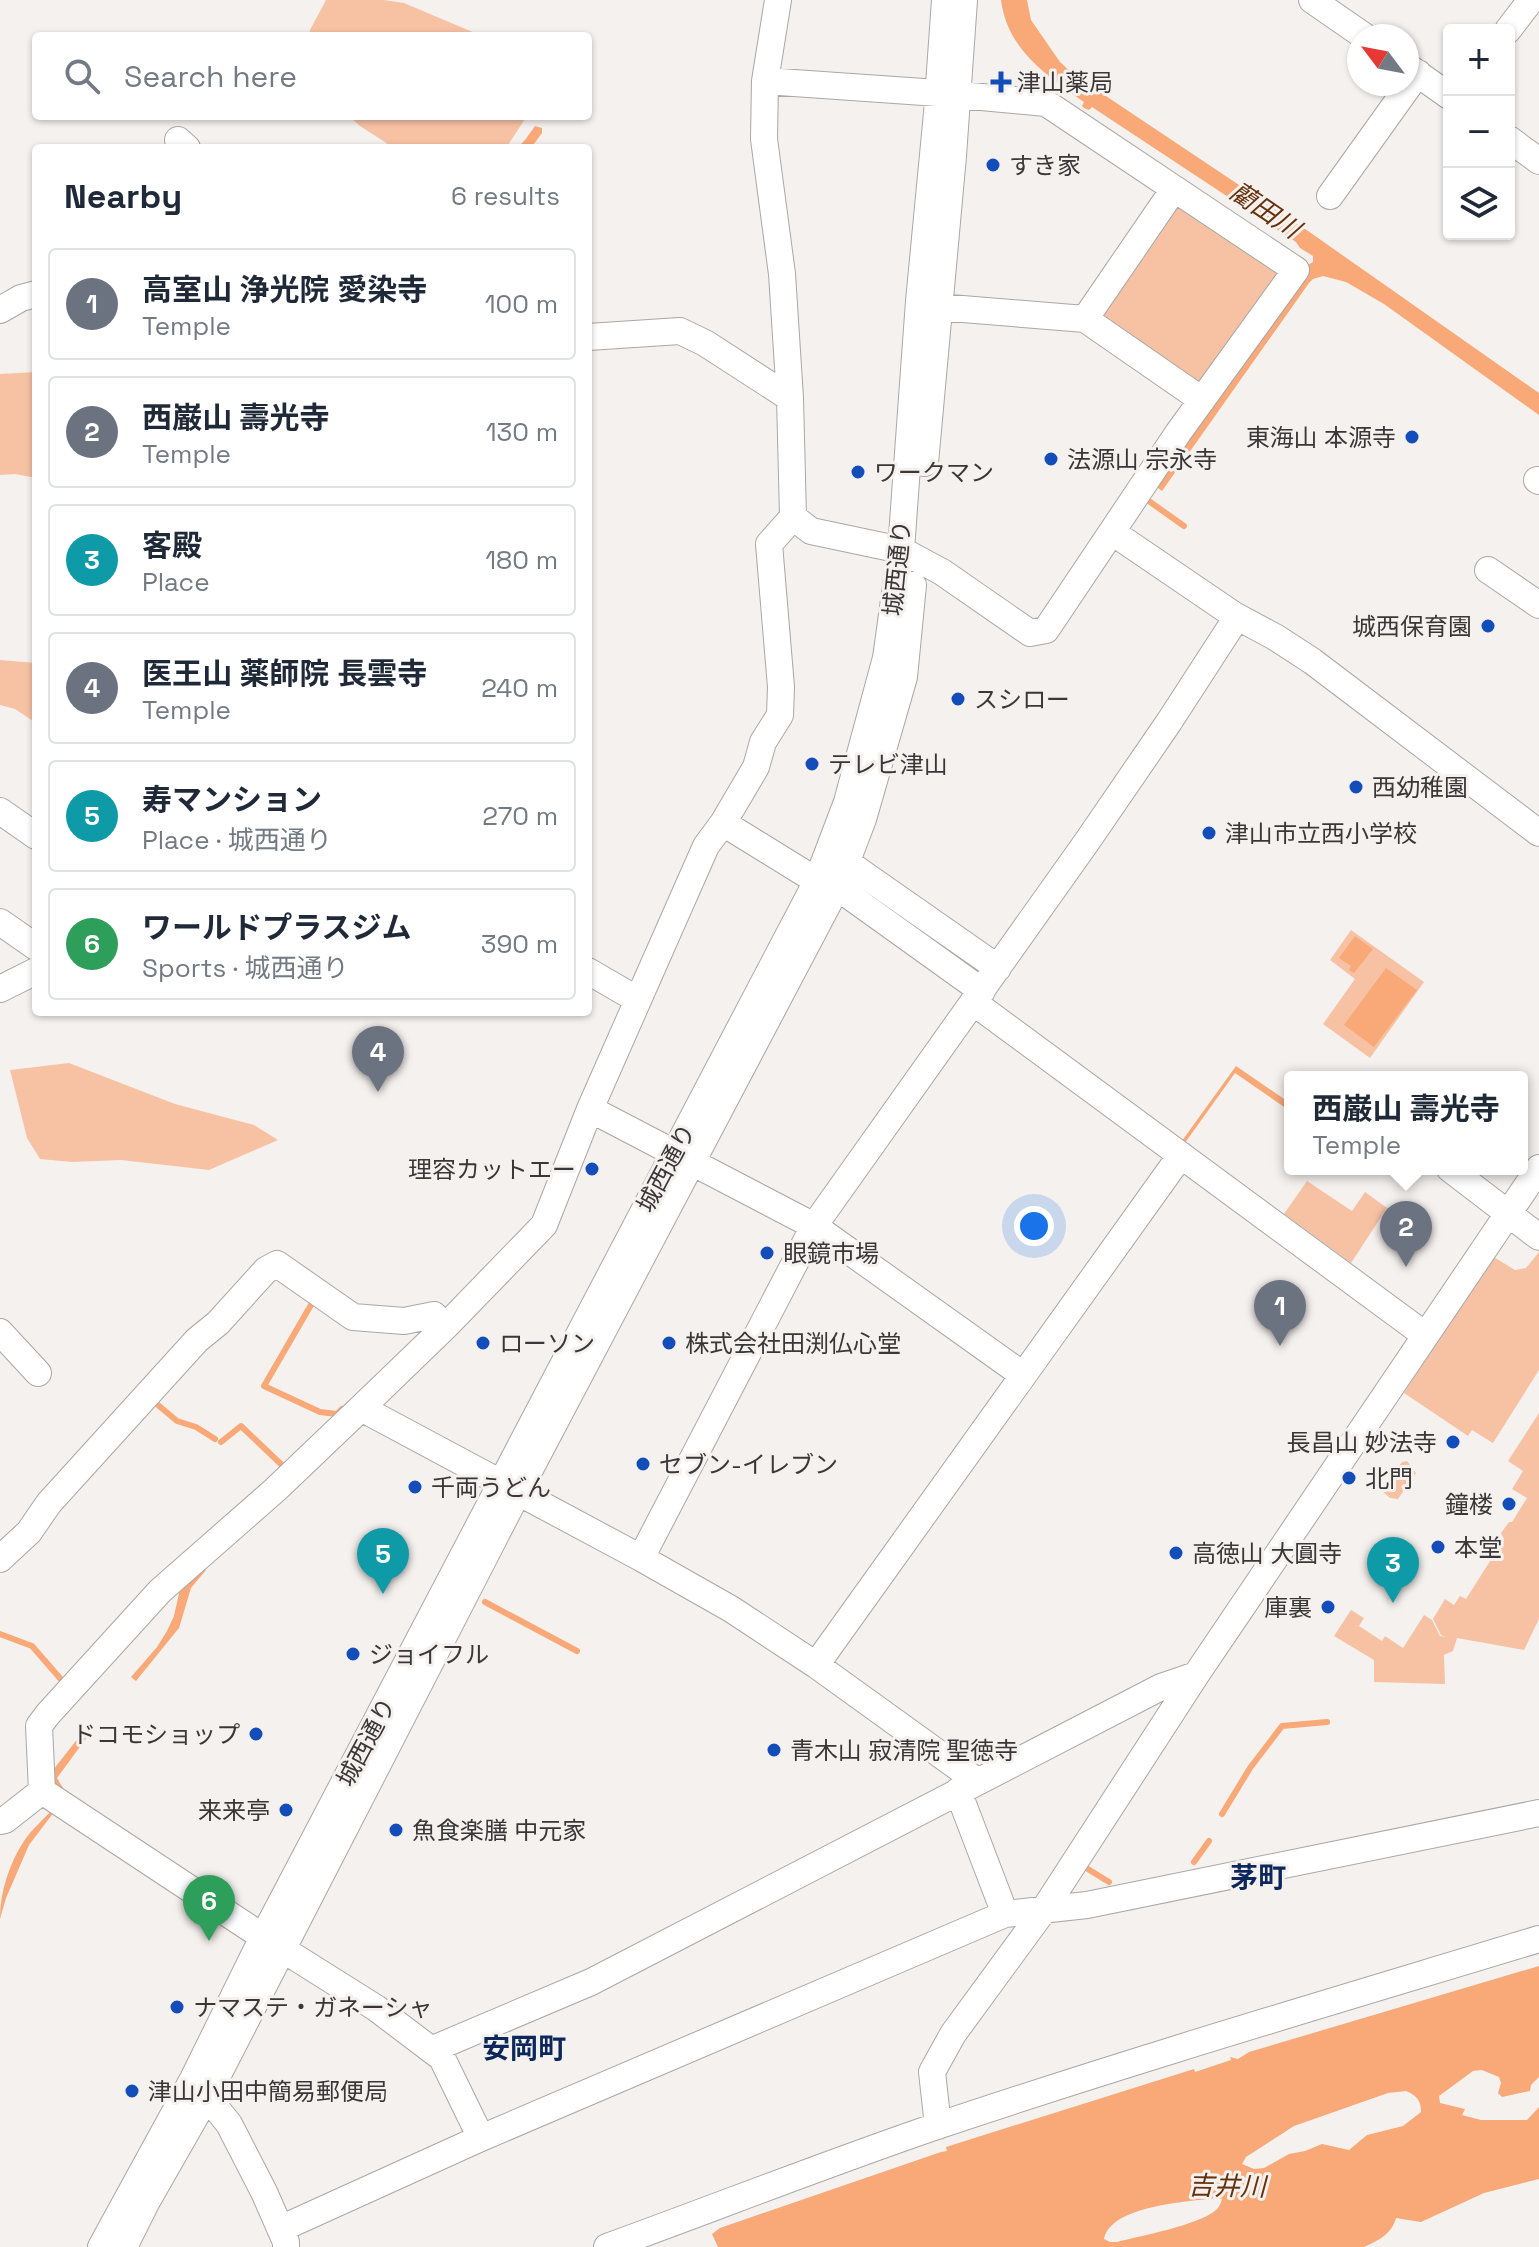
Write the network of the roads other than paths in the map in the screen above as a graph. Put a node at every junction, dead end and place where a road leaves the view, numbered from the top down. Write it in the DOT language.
graph roads {
  1 [pos="778,0"];
  2 [pos="945,0"];
  3 [pos="964,0"];
  4 [pos="1312,0"];
  5 [pos="1531,0"];
  6 [pos="1347,24"];
  7 [pos="1513,24"];
  8 [pos="1419,74"];
  9 [pos="765,81"];
  10 [pos="1443,92"];
  11 [pos="948,94"];
  12 [pos="1395,96"];
  13 [pos="1515,143"];
  14 [pos="1539,161"];
  15 [pos="1174,189"];
  16 [pos="1330,196"];
  17 [pos="32,295"];
  18 [pos="928,304"];
  19 [pos="0,310"];
  20 [pos="1085,319"];
  21 [pos="592,337"];
  22 [pos="790,398"];
  23 [pos="1202,400"];
  24 [pos="793,517"];
  25 [pos="1112,532"];
  26 [pos="908,554"];
  27 [pos="1488,570"];
  28 [pos="1539,605"];
  29 [pos="1237,617"];
  30 [pos="0,811"];
  31 [pos="723,823"];
  32 [pos="1537,827"];
  33 [pos="32,833"];
  34 [pos="836,858"];
  35 [pos="827,884"];
  36 [pos="0,922"];
  37 [pos="32,944"];
  38 [pos="998,968"];
  39 [pos="32,973"];
  40 [pos="592,973"];
  41 [pos="0,989"];
  42 [pos="978,997"];
  43 [pos="638,1000"];
  44 [pos="590,1109"];
  45 [pos="1181,1155"];
  46 [pos="682,1158"];
  47 [pos="1539,1168"];
  48 [pos="1458,1175"];
  49 [pos="1509,1214"];
  50 [pos="814,1226"];
  51 [pos="1539,1237"];
  52 [pos="445,1327"];
  53 [pos="0,1332"];
  54 [pos="1425,1335"];
  55 [pos="38,1373"];
  56 [pos="1023,1375"];
  57 [pos="361,1408"];
  58 [pos="509,1488"];
  59 [pos="641,1558"];
  60 [pos="0,1559"];
  61 [pos="816,1665"];
  62 [pos="1196,1675"];
  63 [pos="967,1786"];
  64 [pos="42,1791"];
  65 [pos="1539,1813"];
  66 [pos="0,1821"];
  67 [pos="1043,1911"];
  68 [pos="1005,1914"];
  69 [pos="1539,1939"];
  70 [pos="272,1943"];
  71 [pos="433,2049"];
  72 [pos="200,2087"];
  73 [pos="938,2126"];
  74 [pos="481,2138"];
  75 [pos="283,2238"];
  76 [pos="101,2247"];
  77 [pos="124,2247"];
  78 [pos="607,2247"];
  1 -- 9 [label="street"];
  2 -- 11 [label="street, 城西通り"];
  3 -- 11 [label="street, 城西通り"];
  4 -- 6 [label="street"];
  5 -- 7 [label="street"];
  8 -- 10 [label="street"];
  9 -- 11 [label="street"];
  9 -- 22 [label="street"];
  11 -- 15 [label="street"];
  11 -- 18 [label="street, 城西通り"];
  12 -- 16 [label="street"];
  13 -- 14 [label="street"];
  15 -- 20 [label="street"];
  15 -- 23 [label="street"];
  17 -- 19 [label="street"];
  18 -- 20 [label="street"];
  18 -- 26 [label="street, 城西通り"];
  20 -- 23 [label="street"];
  21 -- 22 [label="street"];
  22 -- 24 [label="street"];
  23 -- 25 [label="street"];
  24 -- 26 [label="street"];
  24 -- 31 [label="street"];
  25 -- 26 [label="street"];
  25 -- 29 [label="street"];
  26 -- 34 [label="street, 城西通り"];
  27 -- 28 [label="street"];
  29 -- 32 [label="street"];
  29 -- 38 [label="street"];
  30 -- 33 [label="street"];
  31 -- 35 [label="street"];
  31 -- 43 [label="street"];
  34 -- 35 [label="street, 城西通り"];
  34 -- 38 [label="street"];
  35 -- 42 [label="street"];
  35 -- 46 [label="street, 城西通り"];
  36 -- 37 [label="street"];
  38 -- 42 [label="street"];
  39 -- 41 [label="street"];
  40 -- 43 [label="street"];
  42 -- 45 [label="street"];
  42 -- 50 [label="street"];
  43 -- 44 [label="street"];
  44 -- 46 [label="street"];
  44 -- 52 [label="street"];
  45 -- 54 [label="street"];
  45 -- 56 [label="street"];
  46 -- 50 [label="street"];
  46 -- 58 [label="street, 城西通り"];
  47 -- 49 [label="street"];
  48 -- 49 [label="street"];
  49 -- 51 [label="street"];
  49 -- 54 [label="street"];
  50 -- 56 [label="street"];
  50 -- 59 [label="street"];
  52 -- 57 [label="street"];
  52 -- 60 [label="street"];
  53 -- 55 [label="street"];
  54 -- 62 [label="street"];
  56 -- 61 [label="street"];
  57 -- 58 [label="street"];
  57 -- 64 [label="street"];
  58 -- 59 [label="street"];
  58 -- 70 [label="street, 城西通り"];
  59 -- 61 [label="street"];
  61 -- 63 [label="street"];
  62 -- 63 [label="street"];
  62 -- 67 [label="street"];
  63 -- 68 [label="street"];
  63 -- 71 [label="street"];
  64 -- 66 [label="street"];
  64 -- 70 [label="street"];
  65 -- 67 [label="street"];
  67 -- 68 [label="street"];
  67 -- 73 [label="street"];
  68 -- 74 [label="street"];
  69 -- 73 [label="street"];
  70 -- 71 [label="street"];
  70 -- 72 [label="street, 城西通り"];
  71 -- 74 [label="street"];
  72 -- 75 [label="street"];
  72 -- 76 [label="street, 城西通り"];
  72 -- 77 [label="street, 城西通り"];
  73 -- 78 [label="street"];
  74 -- 75 [label="street"];
}
